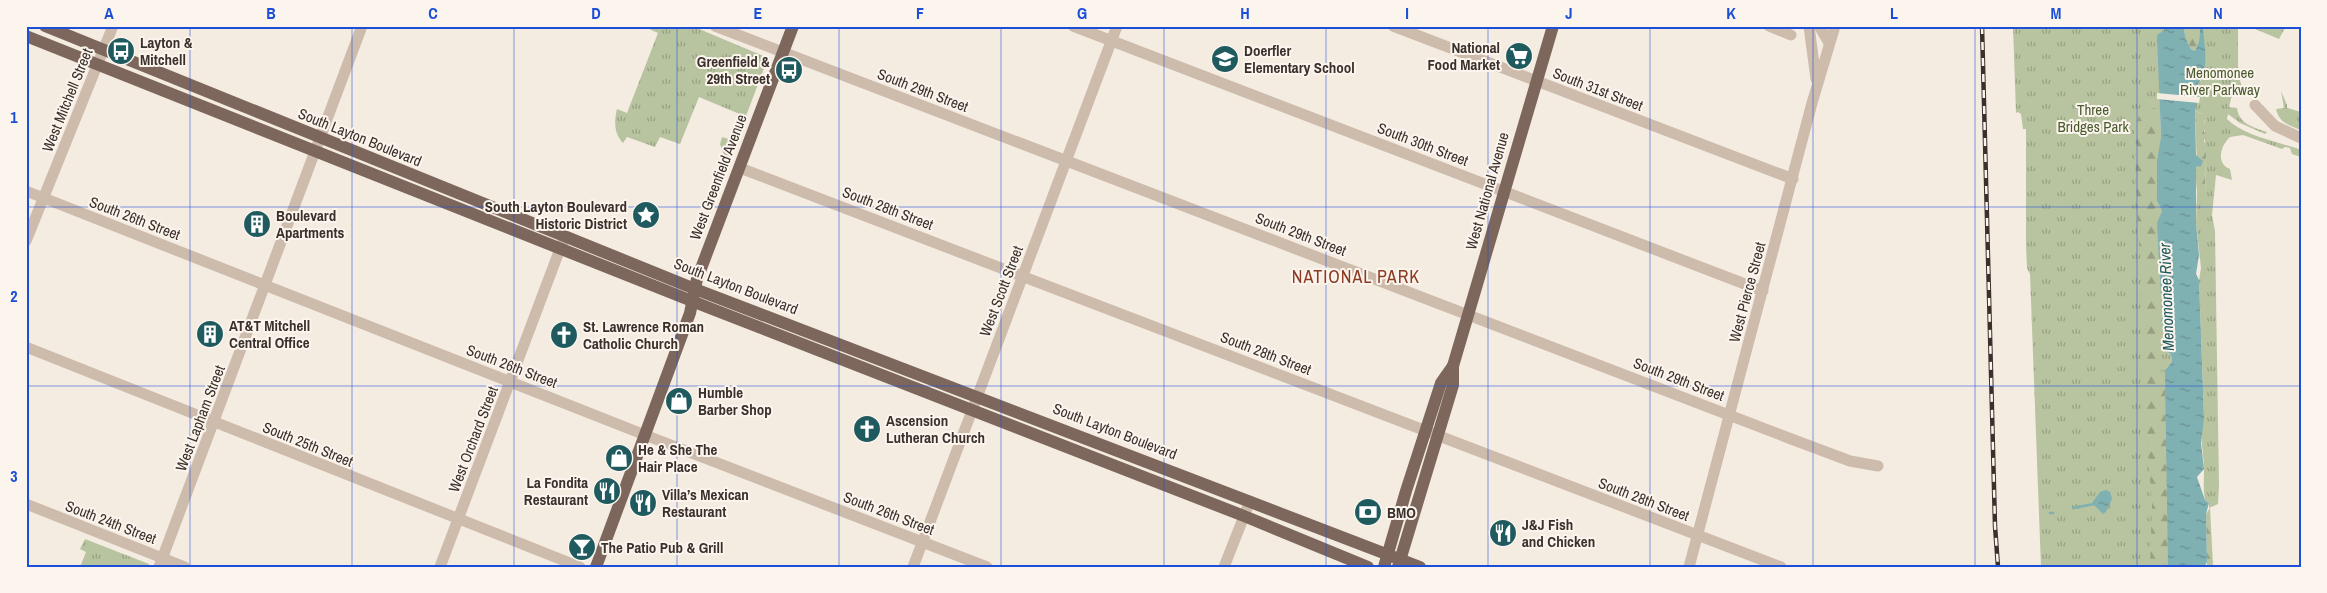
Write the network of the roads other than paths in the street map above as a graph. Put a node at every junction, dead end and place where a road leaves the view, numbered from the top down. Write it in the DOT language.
graph roads {
  1 [pos="45,26"];
  2 [pos="113,26"];
  3 [pos="362,26"];
  4 [pos="715,26"];
  5 [pos="793,26"];
  6 [pos="1073,26"];
  7 [pos="1117,26"];
  8 [pos="1393,26"];
  9 [pos="1553,26"];
  10 [pos="1769,26"];
  11 [pos="1809,26"];
  12 [pos="1819,26"];
  13 [pos="1835,26"];
  14 [pos="1791,35"];
  15 [pos="26,36"];
  16 [pos="1111,41"];
  17 [pos="1829,43"];
  18 [pos="104,51"];
  19 [pos="782,53"];
  20 [pos="99,65"];
  21 [pos="1536,82"];
  22 [pos="1816,90"];
  23 [pos="2255,105"];
  24 [pos="2301,138"];
  25 [pos="318,145"];
  26 [pos="1066,160"];
  27 [pos="740,168"];
  28 [pos="1792,179"];
  29 [pos="26,191"];
  30 [pos="1504,191"];
  31 [pos="44,198"];
  32 [pos="26,241"];
  33 [pos="563,242"];
  34 [pos="1023,276"];
  35 [pos="266,285"];
  36 [pos="695,288"];
  37 [pos="1763,290"];
  38 [pos="693,302"];
  39 [pos="1468,315"];
  40 [pos="26,348"];
  41 [pos="1454,366"];
  42 [pos="511,382"];
  43 [pos="977,396"];
  44 [pos="971,412"];
  45 [pos="1730,414"];
  46 [pos="215,423"];
  47 [pos="1426,430"];
  48 [pos="645,435"];
  49 [pos="1438,436"];
  50 [pos="1878,466"];
  51 [pos="1250,501"];
  52 [pos="26,504"];
  53 [pos="1244,516"];
  54 [pos="458,519"];
  55 [pos="1696,535"];
  56 [pos="922,542"];
  57 [pos="1386,561"];
  58 [pos="161,562"];
  59 [pos="1399,564"];
  60 [pos="185,567"];
  61 [pos="440,567"];
  62 [pos="580,567"];
  63 [pos="596,567"];
  64 [pos="913,567"];
  65 [pos="987,567"];
  66 [pos="1224,567"];
  67 [pos="1368,567"];
  68 [pos="1420,567"];
  69 [pos="1689,567"];
  70 [pos="1781,567"];
  1 -- 18 [label="main road, South Layton Boulevard"];
  2 -- 18 [label="street, West Mitchell Street"];
  3 -- 25 [label="street, West Lapham Street"];
  4 -- 19 [label="street, South 29th Street"];
  5 -- 19 [label="main road, West Greenfield Avenue"];
  6 -- 16 [label="street, South 30th Street"];
  7 -- 16 [label="street, West Scott Street"];
  8 -- 21 [label="street, South 31st Street"];
  9 -- 21 [label="main road, West National Avenue"];
  10 -- 14 [label="street"];
  11 -- 22 [label="street"];
  12 -- 17 [label="street"];
  13 -- 17 [label="street, West Pierce Street"];
  15 -- 20 [label="main road, South Layton Boulevard"];
  16 -- 26 [label="street, West Scott Street"];
  16 -- 30 [label="street, South 30th Street"];
  17 -- 22 [label="street, West Pierce Street"];
  18 -- 20 [label="street, West Mitchell Street"];
  18 -- 25 [label="main road, South Layton Boulevard"];
  19 -- 26 [label="street, South 29th Street"];
  19 -- 27 [label="main road, West Greenfield Avenue"];
  20 -- 25 [label="main road, South Layton Boulevard"];
  20 -- 31 [label="street, West Mitchell Street"];
  21 -- 28 [label="street, South 31st Street"];
  21 -- 30 [label="main road, West National Avenue"];
  22 -- 28 [label="street, West Pierce Street"];
  23 -- 24 [label="street"];
  25 -- 33 [label="main road, South Layton Boulevard"];
  25 -- 35 [label="street, West Lapham Street"];
  26 -- 34 [label="street, West Scott Street"];
  26 -- 39 [label="street, South 29th Street"];
  27 -- 34 [label="street, South 28th Street"];
  27 -- 36 [label="main road, West Greenfield Avenue"];
  28 -- 37 [label="street, West Pierce Street"];
  29 -- 31 [label="street, South 26th Street"];
  30 -- 37 [label="street, South 30th Street"];
  30 -- 39 [label="main road, West National Avenue"];
  31 -- 32 [label="street, West Mitchell Street"];
  31 -- 35 [label="street, South 26th Street"];
  33 -- 36 [label="main road, South Layton Boulevard"];
  33 -- 38 [label="main road, South Layton Boulevard"];
  33 -- 42 [label="street, West Orchard Street"];
  34 -- 43 [label="street, West Scott Street"];
  34 -- 47 [label="street, South 28th Street"];
  35 -- 42 [label="street, South 26th Street"];
  35 -- 46 [label="street, West Lapham Street"];
  36 -- 38 [label="main road, West Greenfield Avenue"];
  36 -- 43 [label="main road, South Layton Boulevard"];
  37 -- 45 [label="street, West Pierce Street"];
  38 -- 44 [label="main road, South Layton Boulevard"];
  38 -- 48 [label="main road, West Greenfield Avenue"];
  39 -- 41 [label="main road, West National Avenue"];
  39 -- 45 [label="street, South 29th Street"];
  40 -- 46 [label="street, South 25th Street"];
  41 -- 47 [label="main road, West National Avenue"];
  41 -- 49 [label="main road, West National Avenue"];
  42 -- 48 [label="street, South 26th Street"];
  42 -- 54 [label="street, West Orchard Street"];
  43 -- 44 [label="street, West Scott Street"];
  43 -- 51 [label="main road, South Layton Boulevard"];
  44 -- 53 [label="main road, South Layton Boulevard"];
  44 -- 56 [label="street, West Scott Street"];
  45 -- 50 [label="street, South 29th Street"];
  45 -- 55 [label="street, West Pierce Street"];
  46 -- 54 [label="street, South 25th Street"];
  46 -- 58 [label="street, West Lapham Street"];
  47 -- 49 [label="street, South 28th Street"];
  47 -- 57 [label="main road, West National Avenue"];
  48 -- 56 [label="street, South 26th Street"];
  48 -- 63 [label="main road, West Greenfield Avenue"];
  49 -- 55 [label="street, South 28th Street"];
  49 -- 59 [label="main road, West National Avenue"];
  51 -- 53 [label="street"];
  51 -- 57 [label="main road, South Layton Boulevard"];
  52 -- 58 [label="street, South 24th Street"];
  53 -- 66 [label="street"];
  53 -- 67 [label="main road, South Layton Boulevard"];
  54 -- 61 [label="street, West Orchard Street"];
  54 -- 62 [label="street, South 25th Street"];
  55 -- 69 [label="street, West Pierce Street"];
  55 -- 70 [label="street, South 28th Street"];
  56 -- 64 [label="street, West Scott Street"];
  56 -- 65 [label="street, South 26th Street"];
  57 -- 59 [label="main road, South Layton Boulevard"];
  58 -- 60 [label="street, South 24th Street"];
  59 -- 68 [label="main road, South Layton Boulevard"];
}
